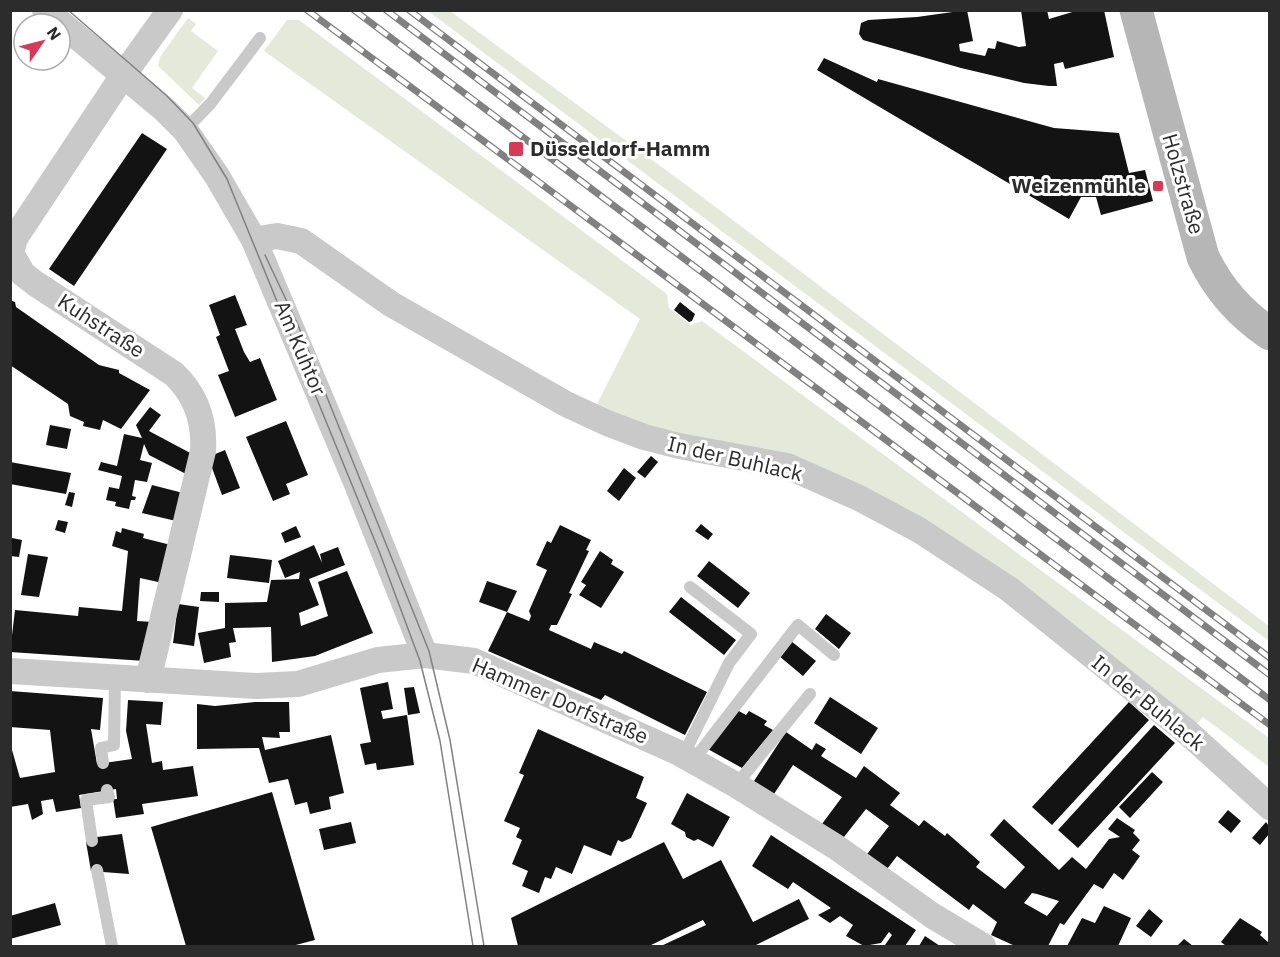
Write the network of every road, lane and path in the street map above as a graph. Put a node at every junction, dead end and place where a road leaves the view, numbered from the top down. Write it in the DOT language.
graph roads {
  1 [pos="45,10"];
  2 [pos="1136,10"];
  3 [pos="170,11"];
  4 [pos="260,38"];
  5 [pos="124,74"];
  6 [pos="185,130"];
  7 [pos="254,240"];
  8 [pos="1269,334"];
  9 [pos="690,587"];
  10 [pos="425,655"];
  11 [pos="834,655"];
  12 [pos="10,671"];
  13 [pos="115,678"];
  14 [pos="148,680"];
  15 [pos="810,694"];
  16 [pos="688,758"];
  17 [pos="103,763"];
  18 [pos="736,785"];
  19 [pos="108,790"];
  20 [pos="1269,807"];
  21 [pos="92,841"];
  22 [pos="97,870"];
  23 [pos="112,946"];
  24 [pos="983,946"];
  1 -- 5 [label="street, Am Kuhtor"];
  2 -- 8 [label="street, Holzstraße"];
  3 -- 5 [label="street, Kuhstraße"];
  4 -- 6 [label="lane"];
  5 -- 6 [label="street, Am Kuhtor"];
  5 -- 14 [label="street, Kuhstraße"];
  6 -- 7 [label="street, Am Kuhtor"];
  7 -- 10 [label="street, Am Kuhtor"];
  7 -- 20 [label="street, In der Buhlack"];
  9 -- 16 [label="lane"];
  10 -- 14 [label="street, Hammer Dorfstraße"];
  10 -- 16 [label="street, Hammer Dorfstraße"];
  11 -- 16 [label="lane"];
  12 -- 13 [label="street, Hammer Dorfstraße"];
  13 -- 14 [label="street, Hammer Dorfstraße"];
  13 -- 17 [label="lane"];
  15 -- 18 [label="lane"];
  16 -- 18 [label="street, Hammer Dorfstraße"];
  18 -- 24 [label="street, Hammer Dorfstraße"];
  19 -- 21 [label="lane"];
  22 -- 23 [label="lane"];
}
